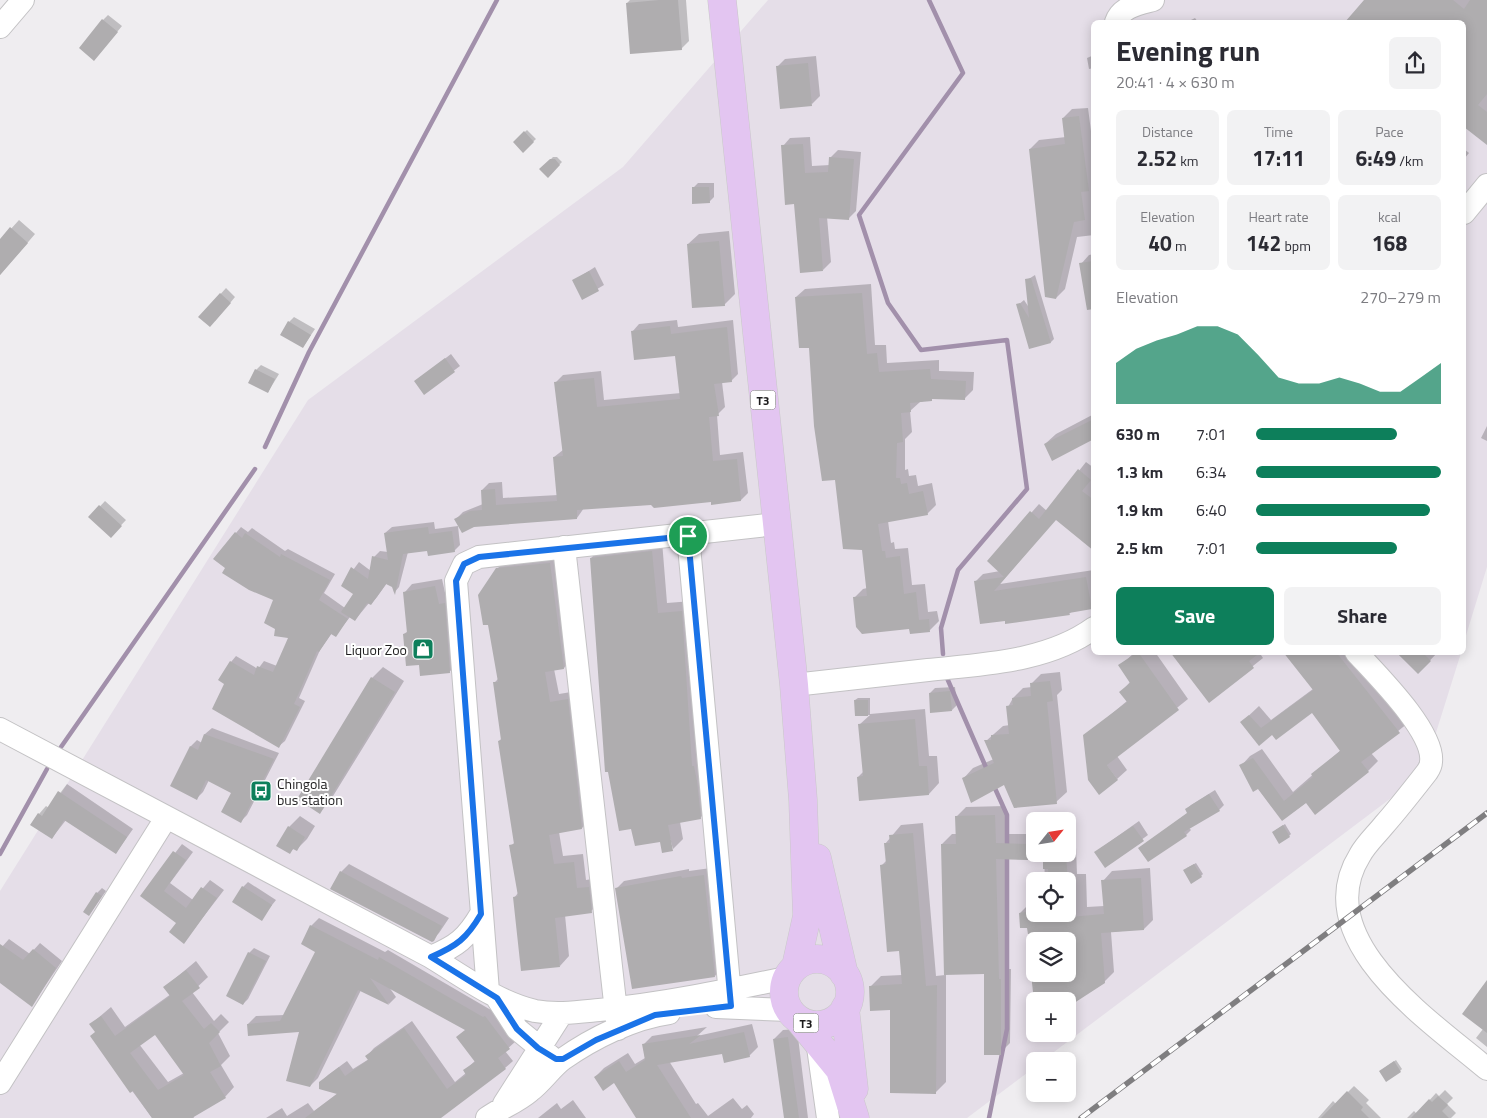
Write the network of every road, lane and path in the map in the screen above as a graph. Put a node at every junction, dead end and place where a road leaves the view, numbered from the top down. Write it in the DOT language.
graph roads {
  1 [pos="23,0"];
  2 [pos="722,0"];
  3 [pos="1153,0"];
  4 [pos="1117,20"];
  5 [pos="0,27"];
  6 [pos="1487,185"];
  7 [pos="1466,211"];
  8 [pos="776,524"];
  9 [pos="688,536"];
  10 [pos="564,547"];
  11 [pos="1091,630"];
  12 [pos="1359,655"];
  13 [pos="794,685"];
  14 [pos="0,729"];
  15 [pos="803,800"];
  16 [pos="166,818"];
  17 [pos="481,914"];
  18 [pos="431,957"];
  19 [pos="791,972"];
  20 [pos="844,974"];
  21 [pos="493,994"];
  22 [pos="730,998"];
  23 [pos="845,1008"];
  24 [pos="562,1013"];
  25 [pos="616,1019"];
  26 [pos="802,1023"];
  27 [pos="531,1042"];
  28 [pos="563,1059"];
  29 [pos="1487,1069"];
  30 [pos="0,1083"];
  31 [pos="494,1113"];
  32 [pos="828,1118"];
  33 [pos="856,1118"];
  1 -- 5 [label="street"];
  2 -- 8 [label="highway, T3"];
  3 -- 4 [label="street"];
  6 -- 7 [label="street"];
  8 -- 9 [label="street"];
  8 -- 13 [label="highway, T3"];
  9 -- 10 [label="street"];
  9 -- 22 [label="street"];
  10 -- 17 [label="street"];
  10 -- 25 [label="street"];
  11 -- 13 [label="street"];
  12 -- 29 [label="street"];
  13 -- 15 [label="highway, T3"];
  14 -- 16 [label="street"];
  15 -- 19 [label="highway, T3"];
  15 -- 20 [label="highway, T3"];
  16 -- 18 [label="street"];
  16 -- 30 [label="street"];
  17 -- 18 [label="street"];
  17 -- 21 [label="street"];
  18 -- 21 [label="street"];
  19 -- 20 [label="highway"];
  19 -- 22 [label="street"];
  19 -- 26 [label="highway, T3"];
  20 -- 23 [label="highway, T3"];
  21 -- 24 [label="street"];
  21 -- 27 [label="street"];
  22 -- 25 [label="street"];
  22 -- 26 [label="street"];
  23 -- 26 [label="highway, T3"];
  23 -- 33 [label="highway, T3"];
  24 -- 25 [label="street"];
  24 -- 27 [label="street"];
  25 -- 28 [label="street"];
  26 -- 32 [label="street"];
  26 -- 33 [label="highway, T3"];
  27 -- 28 [label="street"];
  27 -- 31 [label="street"];
  28 -- 31 [label="street"];
}
